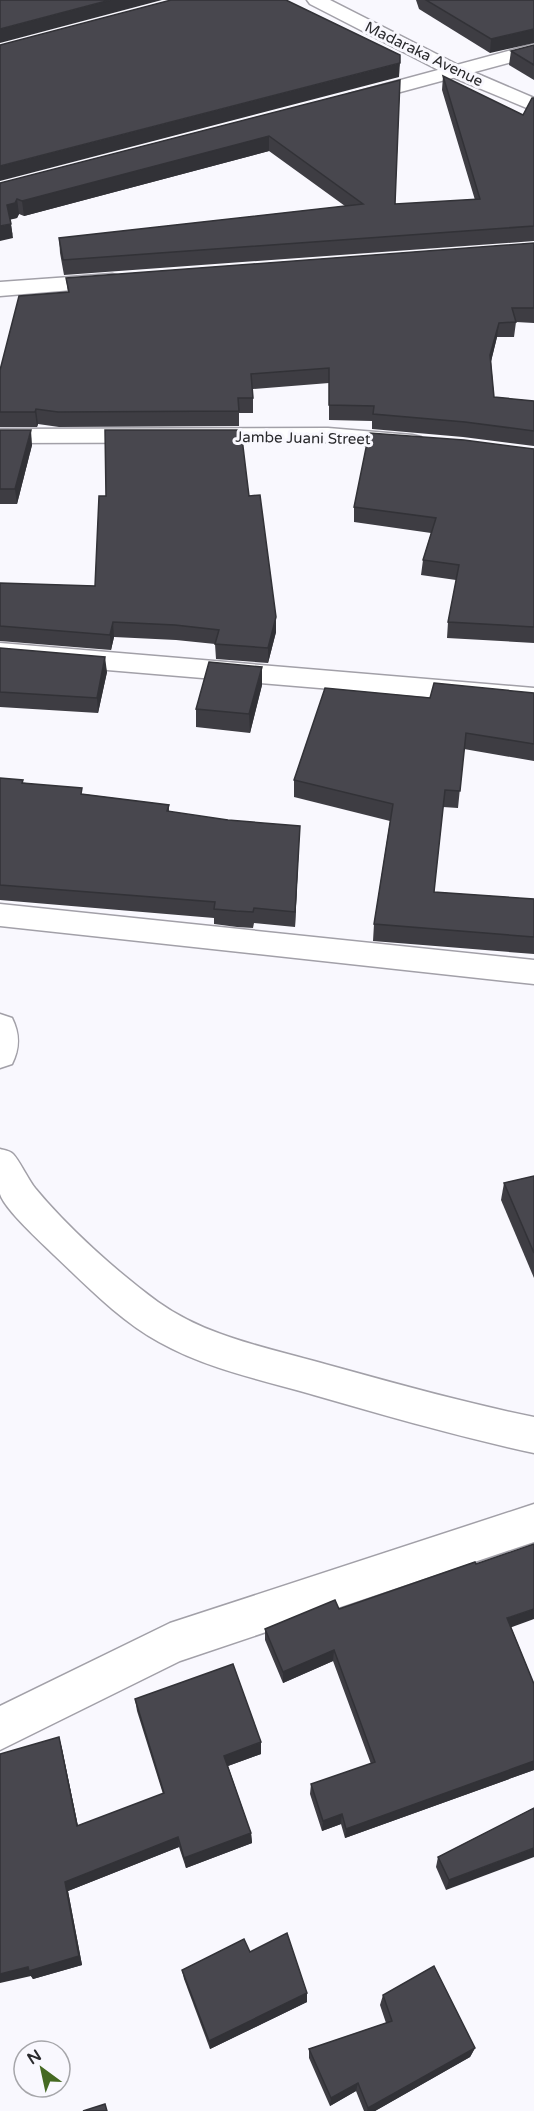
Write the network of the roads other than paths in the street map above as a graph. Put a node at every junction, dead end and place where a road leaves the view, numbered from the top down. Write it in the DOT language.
graph roads {
  1 [pos="316,0"];
  2 [pos="534,50"];
  3 [pos="457,72"];
  4 [pos="343,102"];
  5 [pos="534,105"];
  6 [pos="128,280"];
  7 [pos="0,289"];
  8 [pos="0,436"];
  9 [pos="429,443"];
  10 [pos="0,652"];
  11 [pos="534,697"];
  12 [pos="0,915"];
  13 [pos="534,972"];
  14 [pos="0,1027"];
  15 [pos="0,1055"];
  16 [pos="0,1163"];
  17 [pos="534,1435"];
  18 [pos="534,1523"];
  19 [pos="0,1729"];
  1 -- 3 [label="street, Madaraka Avenue"];
  2 -- 3 [label="street"];
  3 -- 4 [label="street"];
  3 -- 5 [label="street, Madaraka Avenue"];
  6 -- 7 [label="street"];
  8 -- 9 [label="street, Jambe Juani Street"];
  10 -- 11 [label="street"];
  12 -- 13 [label="street"];
  14 -- 15 [label="street"];
  16 -- 17 [label="street"];
  18 -- 19 [label="street"];
}
